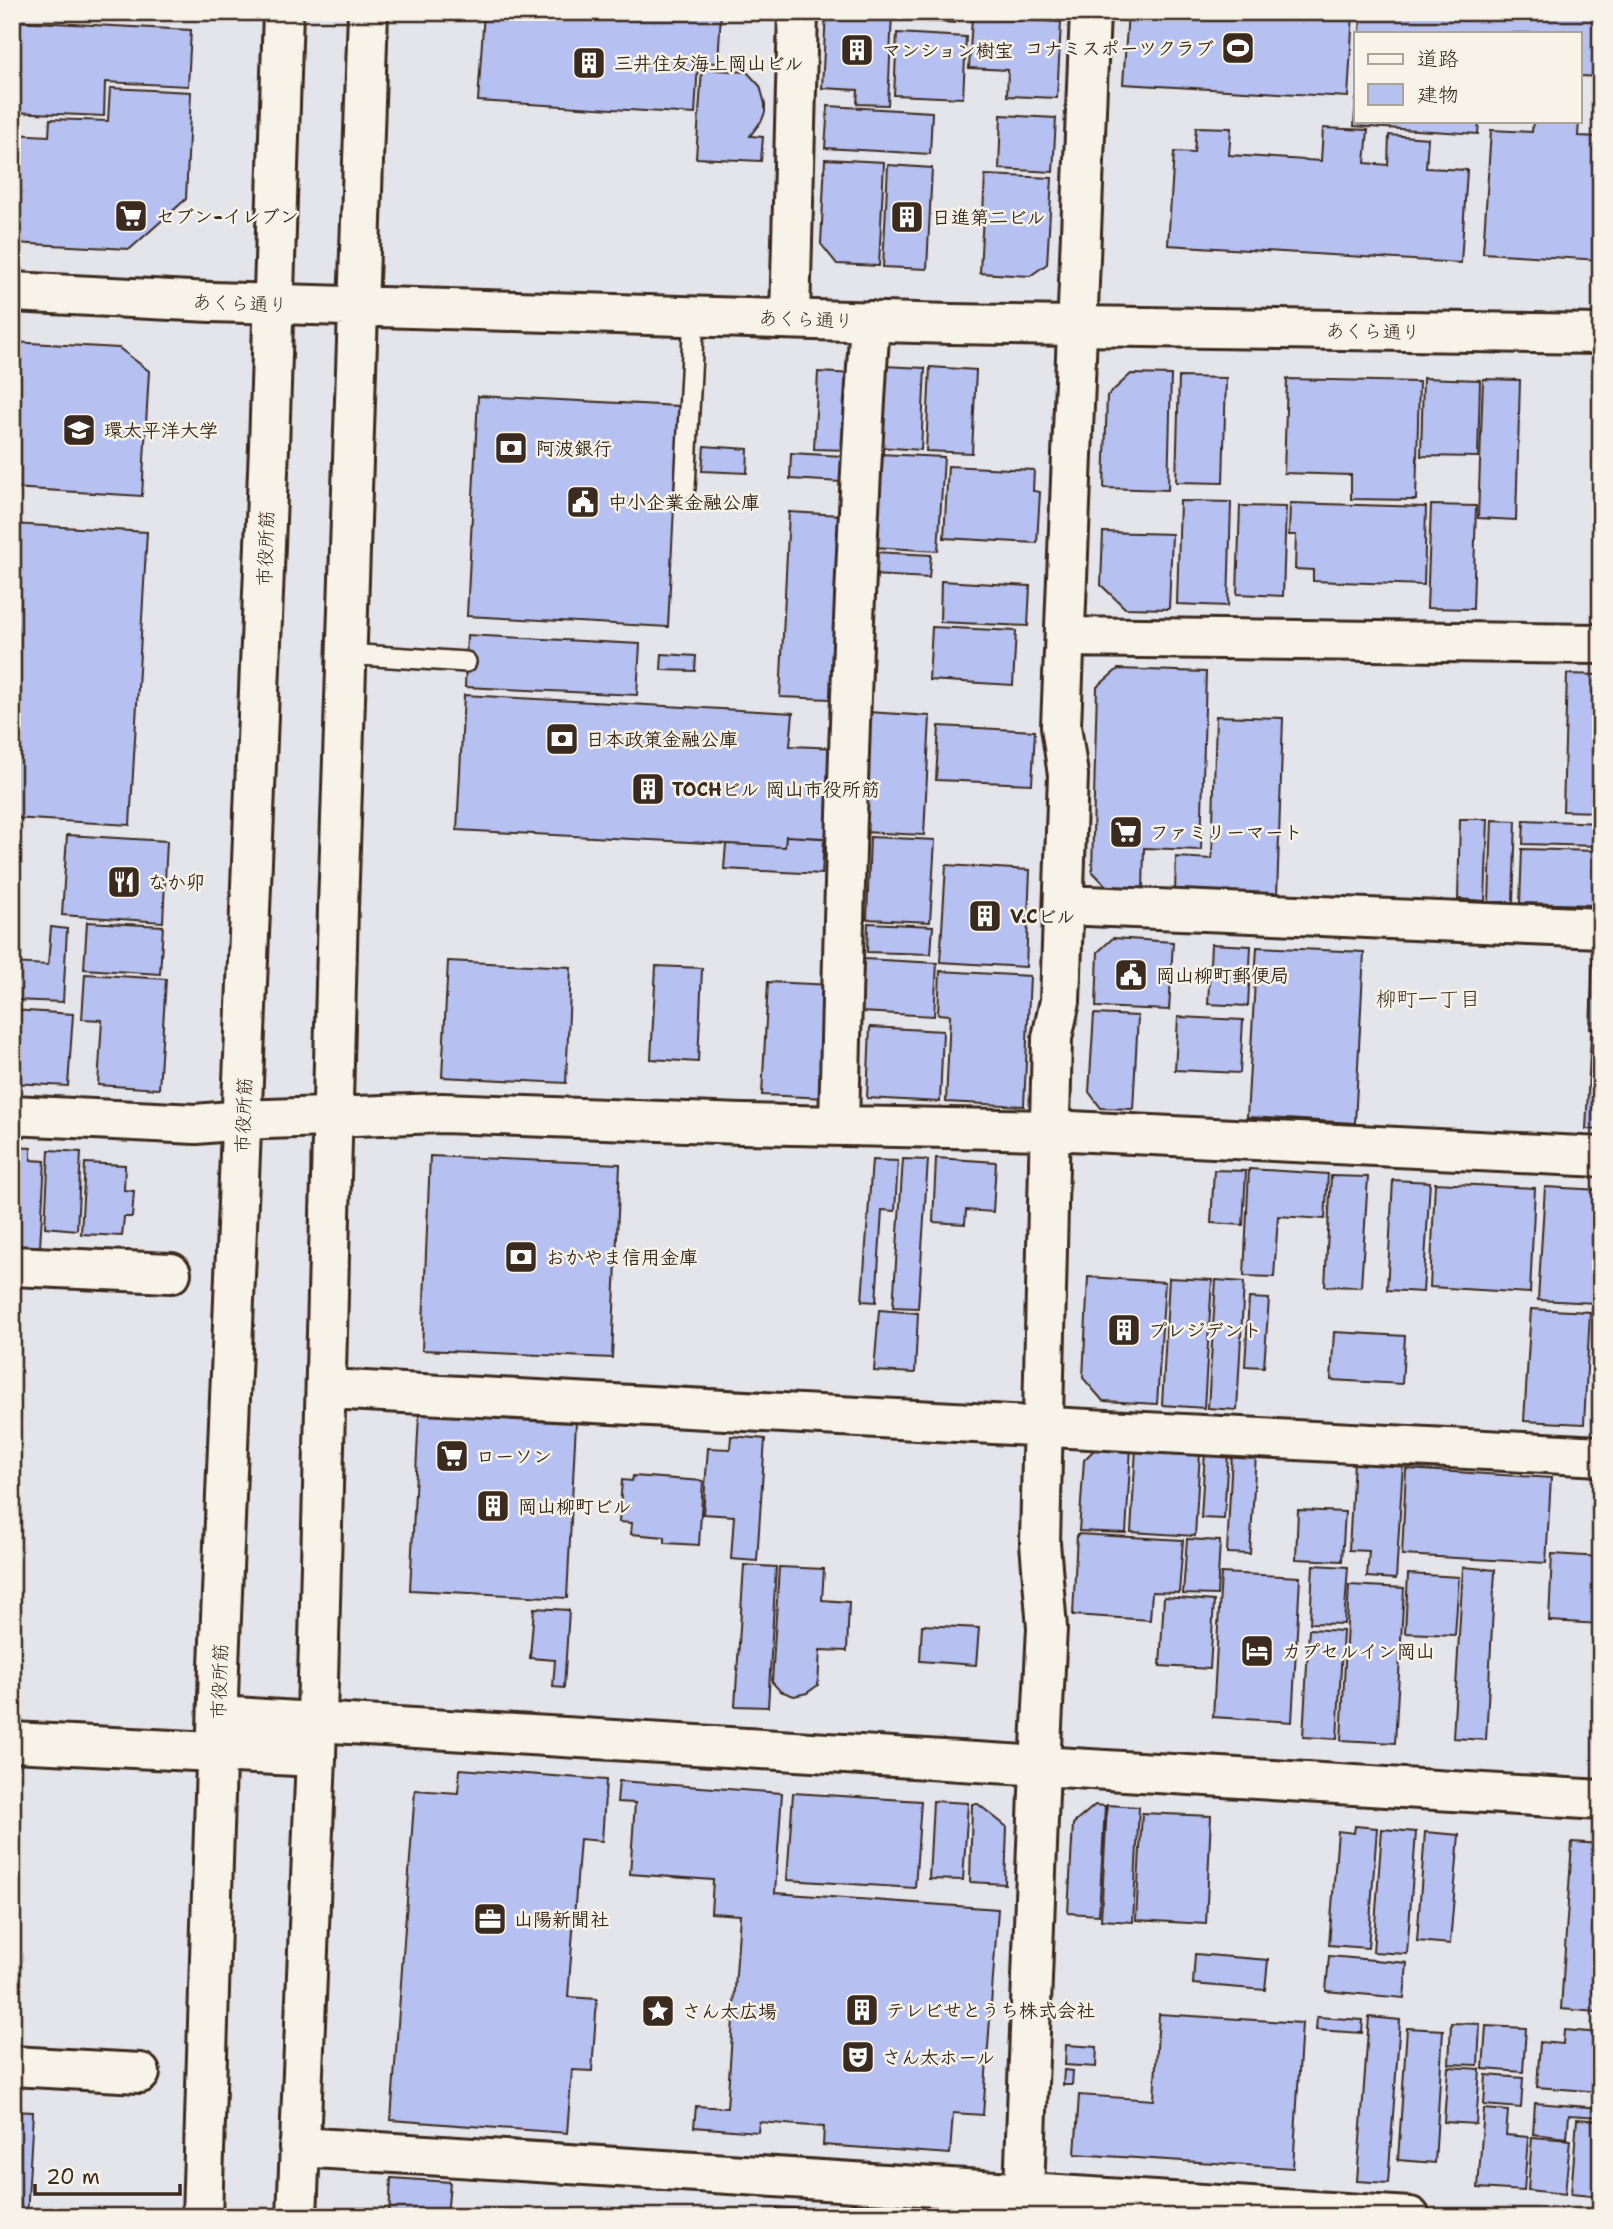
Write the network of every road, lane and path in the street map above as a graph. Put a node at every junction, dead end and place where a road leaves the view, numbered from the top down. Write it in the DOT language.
graph roads {
  1 [pos="283,12"];
  2 [pos="368,12"];
  3 [pos="798,12"];
  4 [pos="1090,12"];
  5 [pos="12,292"];
  6 [pos="274,304"];
  7 [pos="358,307"];
  8 [pos="694,315"];
  9 [pos="790,318"];
  10 [pos="870,321"];
  11 [pos="1078,327"];
  12 [pos="1601,334"];
  13 [pos="685,488"];
  14 [pos="1065,637"];
  15 [pos="1601,644"];
  16 [pos="346,654"];
  17 [pos="466,662"];
  18 [pos="1064,905"];
  19 [pos="1601,928"];
  20 [pos="12,1115"];
  21 [pos="333,1117"];
  22 [pos="242,1120"];
  23 [pos="839,1126"];
  24 [pos="1050,1130"];
  25 [pos="1601,1157"];
  26 [pos="12,1266"];
  27 [pos="171,1273"];
  28 [pos="327,1389"];
  29 [pos="1044,1426"];
  30 [pos="1601,1456"];
  31 [pos="217,1734"];
  32 [pos="316,1740"];
  33 [pos="12,1742"];
  34 [pos="1040,1766"];
  35 [pos="1601,1800"];
  36 [pos="12,2066"];
  37 [pos="140,2073"];
  38 [pos="299,2147"];
  39 [pos="1023,2205"];
  40 [pos="202,2217"];
  41 [pos="297,2217"];
  42 [pos="1410,2217"];
  1 -- 6 [label="street, 市役所筋"];
  2 -- 7 [label="street"];
  3 -- 9 [label="street"];
  4 -- 11 [label="street"];
  5 -- 6 [label="street, あくら通り"];
  6 -- 7 [label="street, あくら通り"];
  6 -- 22 [label="street, 市役所筋"];
  7 -- 8 [label="street, あくら通り"];
  7 -- 16 [label="street"];
  8 -- 9 [label="street, あくら通り"];
  8 -- 13 [label="lane"];
  9 -- 10 [label="street, あくら通り"];
  10 -- 11 [label="street, あくら通り"];
  10 -- 23 [label="street"];
  11 -- 12 [label="street, あくら通り"];
  11 -- 14 [label="street"];
  14 -- 15 [label="street"];
  14 -- 18 [label="street"];
  16 -- 17 [label="lane"];
  16 -- 21 [label="street"];
  18 -- 19 [label="street"];
  18 -- 24 [label="street"];
  20 -- 22 [label="street"];
  21 -- 22 [label="street"];
  21 -- 23 [label="street"];
  21 -- 28 [label="street"];
  22 -- 31 [label="street, 市役所筋"];
  23 -- 24 [label="street"];
  24 -- 25 [label="street"];
  24 -- 29 [label="street"];
  26 -- 27 [label="street"];
  28 -- 29 [label="street"];
  28 -- 32 [label="street"];
  29 -- 30 [label="street"];
  29 -- 34 [label="street"];
  31 -- 32 [label="street"];
  31 -- 33 [label="street"];
  31 -- 40 [label="street, 市役所筋"];
  32 -- 34 [label="street"];
  32 -- 38 [label="street"];
  34 -- 35 [label="street"];
  34 -- 39 [label="street"];
  36 -- 37 [label="street"];
  38 -- 39 [label="street"];
  38 -- 41 [label="street"];
  39 -- 42 [label="street"];
}
